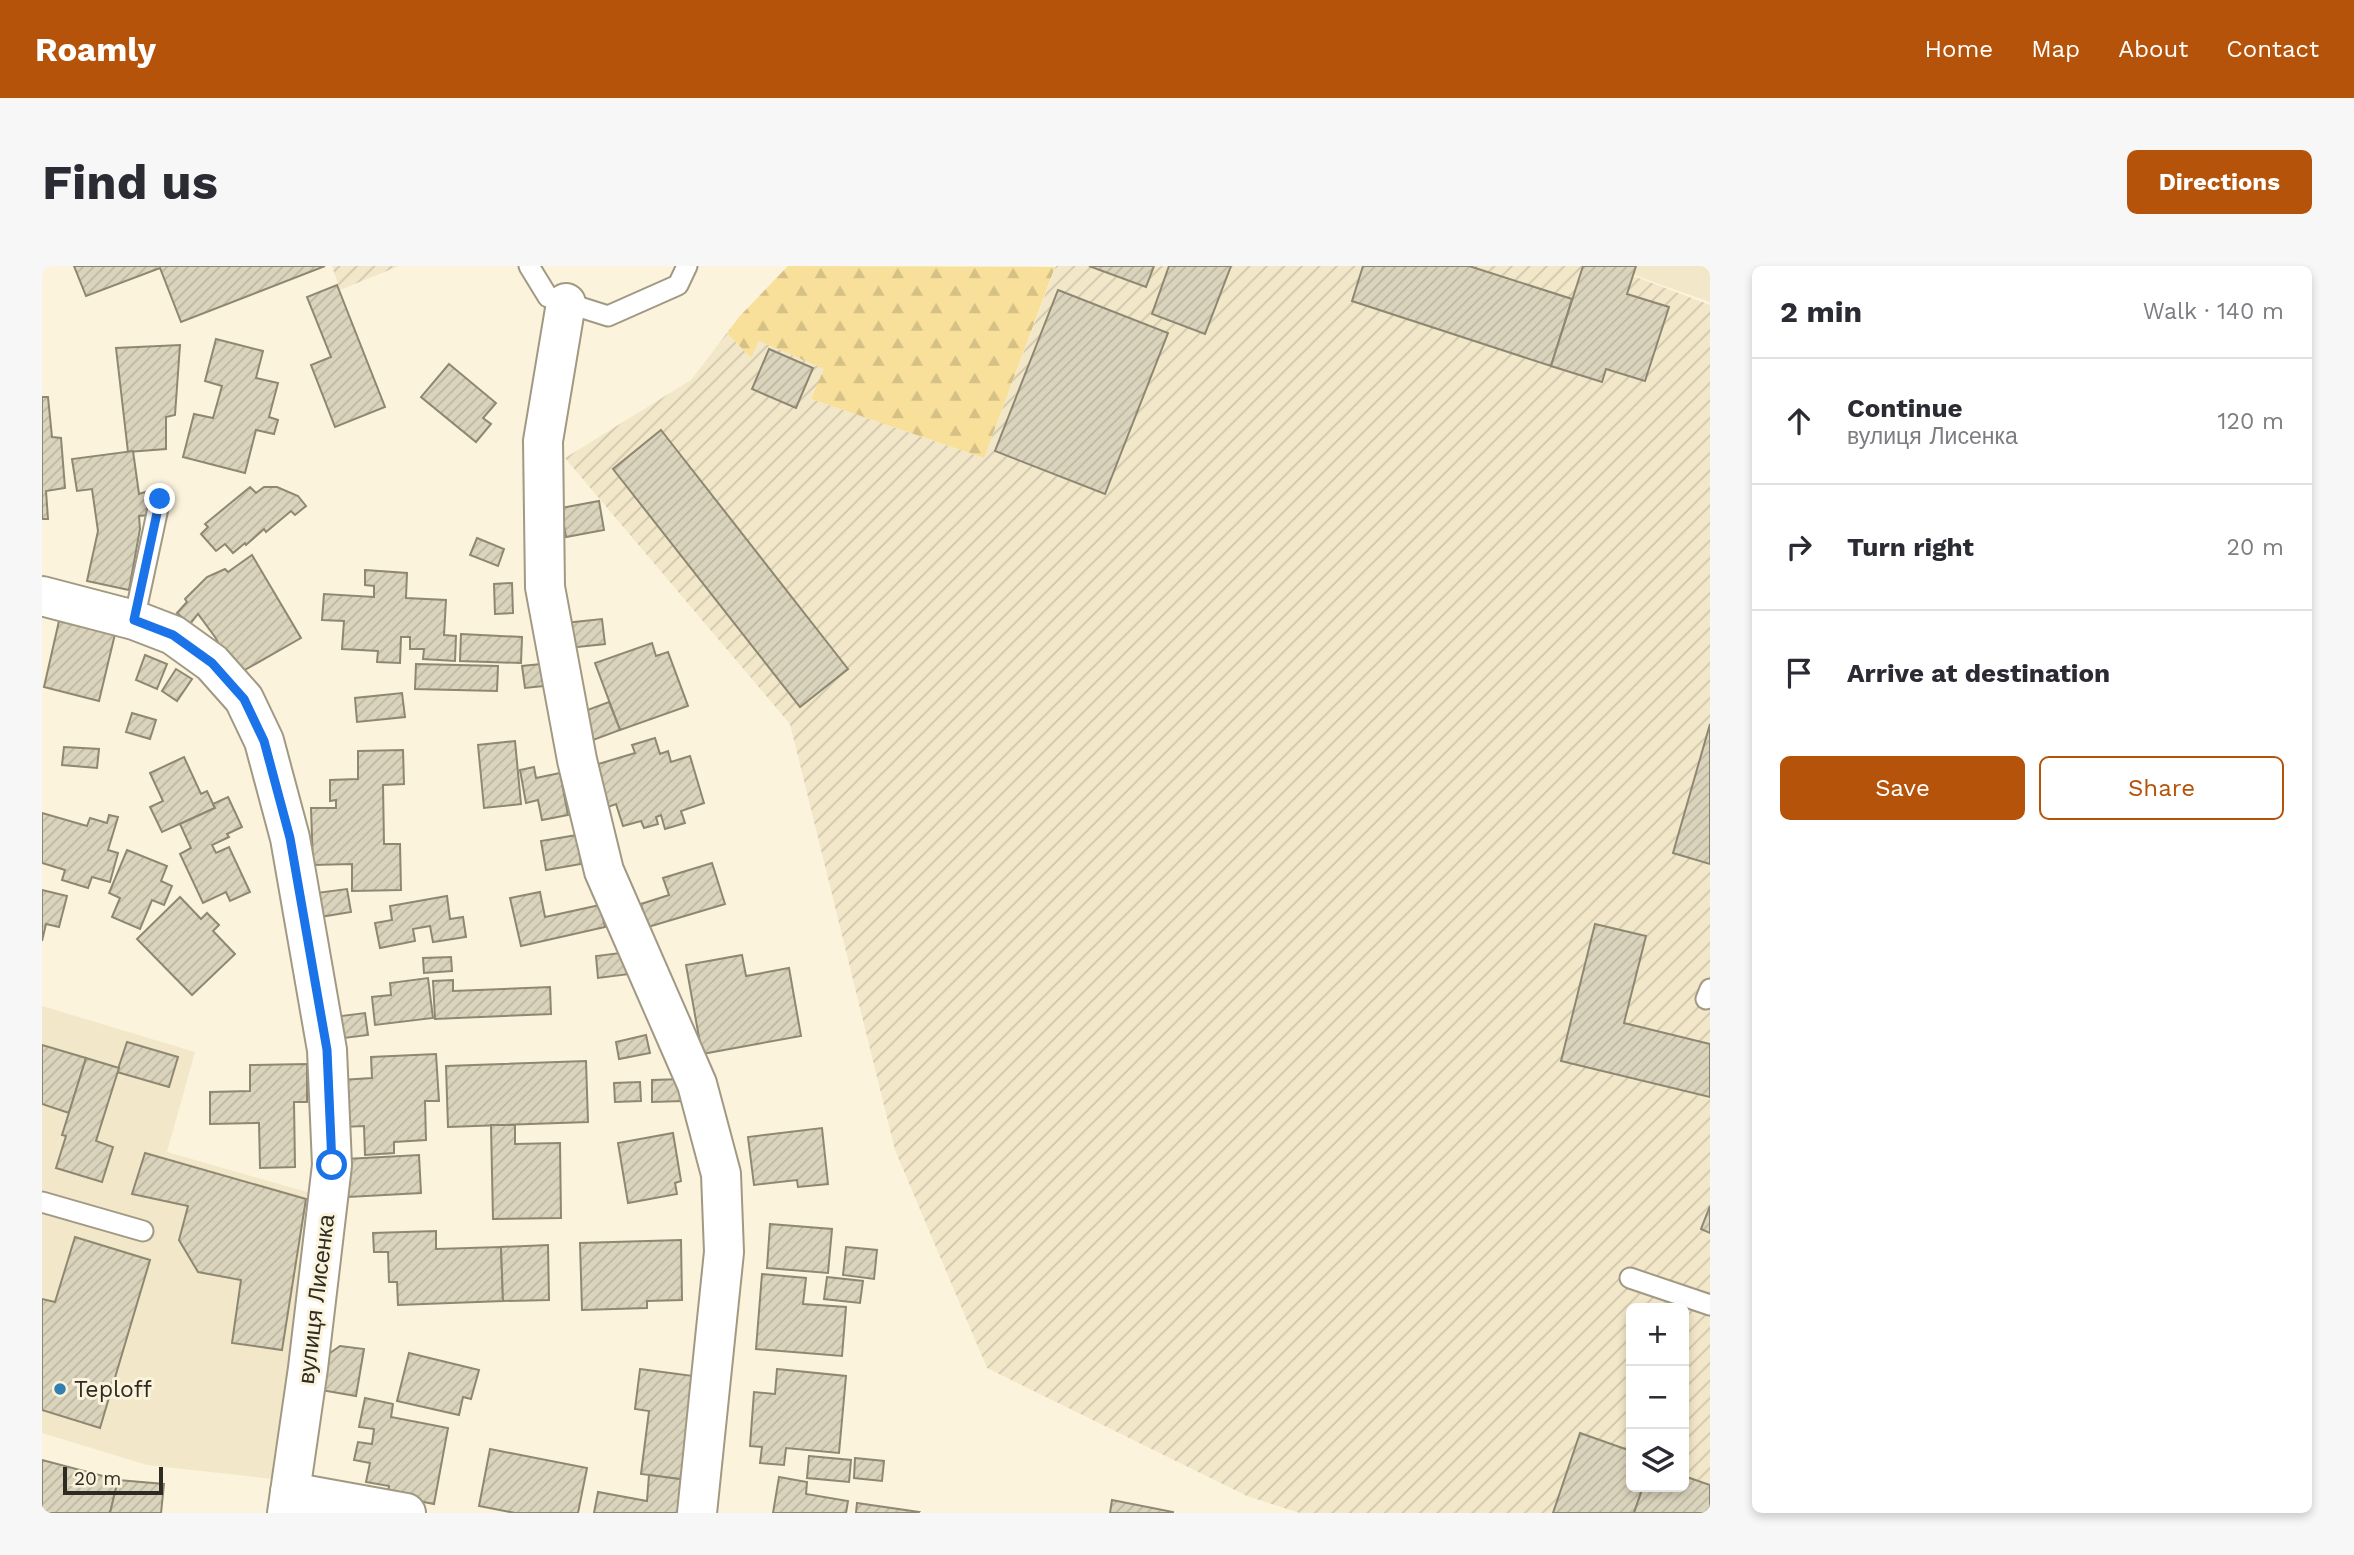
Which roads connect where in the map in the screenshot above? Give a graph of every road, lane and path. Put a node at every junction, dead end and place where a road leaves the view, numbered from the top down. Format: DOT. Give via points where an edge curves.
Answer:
graph roads {
  1 [pos="529,266"];
  2 [pos="687,266"];
  3 [pos="566,303"];
  4 [pos="160,499"];
  5 [pos="42,596"];
  6 [pos="134,620"];
  7 [pos="42,1202"];
  8 [pos="143,1231"];
  9 [pos="1630,1278"];
  10 [pos="1710,1305"];
  11 [pos="288,1503"];
  12 [pos="406,1513"];
  13 [pos="697,1513"];
  1 -- 3 [label="lane" via="548,297"];
  2 -- 3 [label="lane" via="678,285 608,316"];
  3 -- 13 [label="street" via="543,441 545,587 577,760 604,870 697,1084 721,1174 724,1252"];
  4 -- 6 [label="lane"];
  5 -- 6 [label="street, вулиця Лисенка"];
  6 -- 11 [label="street, вулиця Лисенка" via="173,635 212,663 244,699 264,741 290,838 327,1050 332,1165"];
  7 -- 8 [label="lane"];
  9 -- 10 [label="lane"];
  11 -- 12 [label="street"];
}
